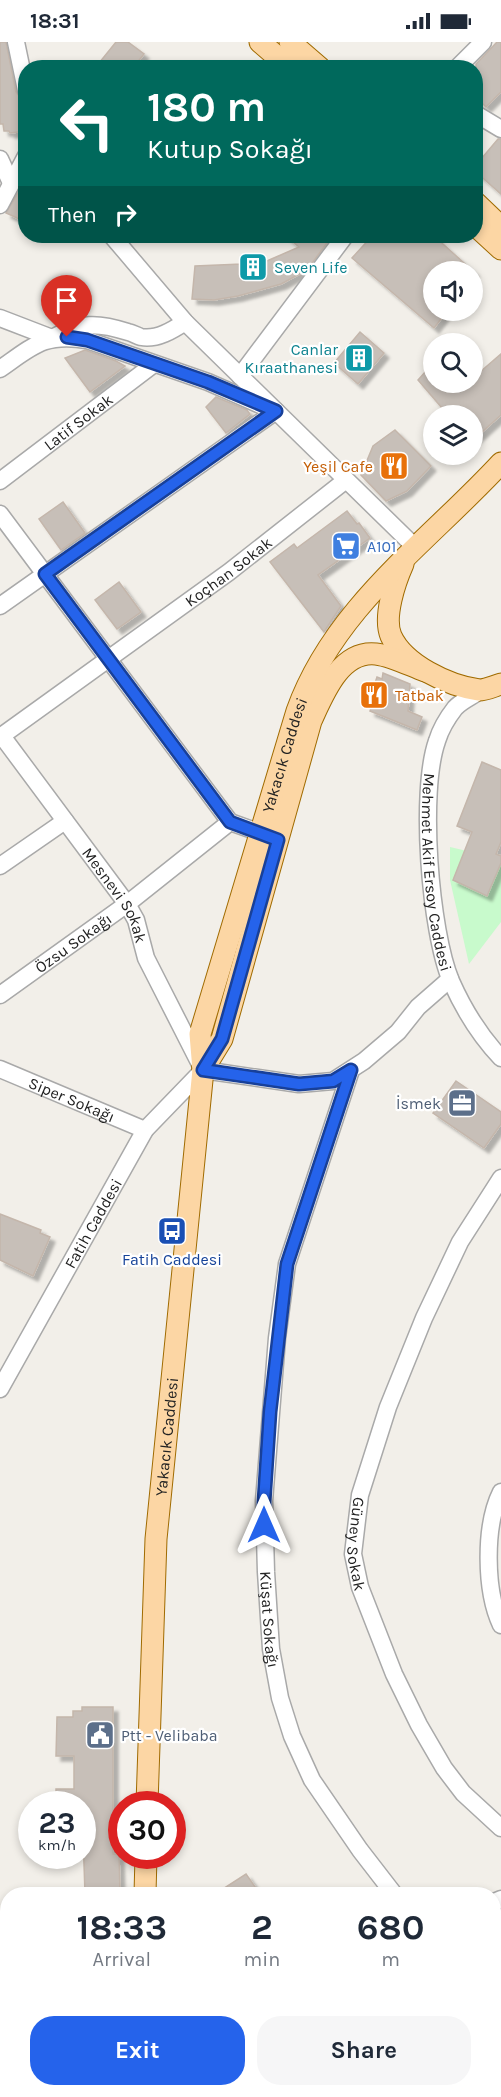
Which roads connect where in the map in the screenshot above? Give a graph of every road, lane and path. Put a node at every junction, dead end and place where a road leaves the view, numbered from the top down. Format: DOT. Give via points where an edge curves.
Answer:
graph roads {
  1 [pos="16,42"];
  2 [pos="260,42"];
  3 [pos="290,42"];
  4 [pos="483,42"];
  5 [pos="20,60"];
  6 [pos="281,60"];
  7 [pos="311,60"];
  8 [pos="465,60"];
  9 [pos="483,118"];
  10 [pos="501,129"];
  11 [pos="0,159"];
  12 [pos="18,170"];
  13 [pos="11,183"];
  14 [pos="0,205"];
  15 [pos="483,210"];
  16 [pos="501,227"];
  17 [pos="483,232"];
  18 [pos="118,243"];
  19 [pos="340,243"];
  20 [pos="501,249"];
  21 [pos="0,318"];
  22 [pos="185,322"];
  23 [pos="130,332"];
  24 [pos="52,338"];
  25 [pos="149,362"];
  26 [pos="0,369"];
  27 [pos="240,376"];
  28 [pos="276,411"];
  29 [pos="501,463"];
  30 [pos="501,471"];
  31 [pos="346,480"];
  32 [pos="0,481"];
  33 [pos="472,495"];
  34 [pos="0,514"];
  35 [pos="412,552"];
  36 [pos="45,574"];
  37 [pos="0,606"];
  38 [pos="108,660"];
  39 [pos="425,671"];
  40 [pos="491,687"];
  41 [pos="1,736"];
  42 [pos="65,821"];
  43 [pos="230,822"];
  44 [pos="269,836"];
  45 [pos="0,866"];
  46 [pos="127,904"];
  47 [pos="450,979"];
  48 [pos="0,995"];
  49 [pos="501,1058"];
  50 [pos="0,1069"];
  51 [pos="203,1070"];
  52 [pos="351,1070"];
  53 [pos="145,1130"];
  54 [pos="501,1178"];
  55 [pos="0,1389"];
  56 [pos="501,1492"];
  57 [pos="501,1625"];
  58 [pos="147,1791"];
  59 [pos="501,1828"];
  60 [pos="146,1869"];
  61 [pos="145,1887"];
  62 [pos="389,1887"];
  1 -- 5 [label="street"];
  2 -- 6 [label="main road"];
  3 -- 7 [label="main road"];
  4 -- 8 [label="street"];
  9 -- 10 [label="street"];
  11 -- 13 [label="street"];
  12 -- 13 [label="street"];
  13 -- 14 [label="street"];
  15 -- 16 [label="main road"];
  17 -- 20 [label="main road"];
  18 -- 22 [label="street"];
  19 -- 27 [label="street"];
  21 -- 24 [label="street"];
  22 -- 23 [label="street" via="168,333 153,336 141,337"];
  22 -- 27 [label="street"];
  23 -- 24 [label="street" via="84,324"];
  23 -- 25 [label="street"];
  24 -- 25 [label="street" via="87,340"];
  24 -- 26 [label="street" via="37,343"];
  25 -- 28 [label="street"];
  25 -- 32 [label="street, Latif Sokak"];
  27 -- 28 [label="street"];
  28 -- 31 [label="street"];
  28 -- 36 [label="street"];
  29 -- 33 [label="main road, Yakacık Caddesi"];
  30 -- 33 [label="main road, Yakacık Caddesi"];
  31 -- 35 [label="street"];
  31 -- 38 [label="street, Koçhan Sokak"];
  33 -- 35 [label="main road, Yakacık Caddesi"];
  34 -- 36 [label="street"];
  35 -- 39 [label="main road" via="393,591 389,618 391,635"];
  35 -- 44 [label="main road, Yakacık Caddesi" via="364,600 318,667 297,711"];
  36 -- 37 [label="street"];
  36 -- 38 [label="street"];
  38 -- 41 [label="street, Koçhan Sokak"];
  38 -- 43 [label="street"];
  39 -- 40 [label="main road, Yakacık Caddesi" via="448,681"];
  39 -- 44 [label="main road, Yakacık Caddesi" via="363,654 338,671 311,721"];
  40 -- 47 [label="street, Mehmet Akif Ersoy Caddesi" via="455,707 437,739 431,765 429,850 437,928"];
  41 -- 42 [label="street, Mesnevi Sokak"];
  42 -- 45 [label="street"];
  42 -- 46 [label="street, Mesnevi Sokak"];
  43 -- 44 [label="street"];
  43 -- 46 [label="street, Özsu Sokağı"];
  44 -- 51 [label="main road, Yakacık Caddesi" via="200,1034"];
  46 -- 48 [label="street, Özsu Sokağı"];
  46 -- 51 [label="street, Mesnevi Sokak" via="136,920 146,958"];
  47 -- 49 [label="street, Mehmet Akif Ersoy Caddesi" via="466,1011"];
  47 -- 52 [label="street" via="418,1007 398,1032"];
  50 -- 53 [label="street, Siper Sokağı"];
  51 -- 52 [label="street" via="299,1084 333,1081"];
  51 -- 53 [label="street, Fatih Caddesi"];
  51 -- 58 [label="main road, Yakacık Caddesi" via="156,1539"];
  52 -- 62 [label="street, Küşat Sokağı" via="287,1264 265,1490 266,1572 271,1649 292,1736 312,1780"];
  53 -- 55 [label="street, Fatih Caddesi"];
  54 -- 59 [label="street, Güney Sokak" via="460,1242 388,1407 360,1496 353,1554 364,1596 394,1674 419,1725 463,1793"];
  56 -- 57 [label="street" via="494,1507 489,1555 489,1586"];
  60 -- 61 [label="main road"];
}
